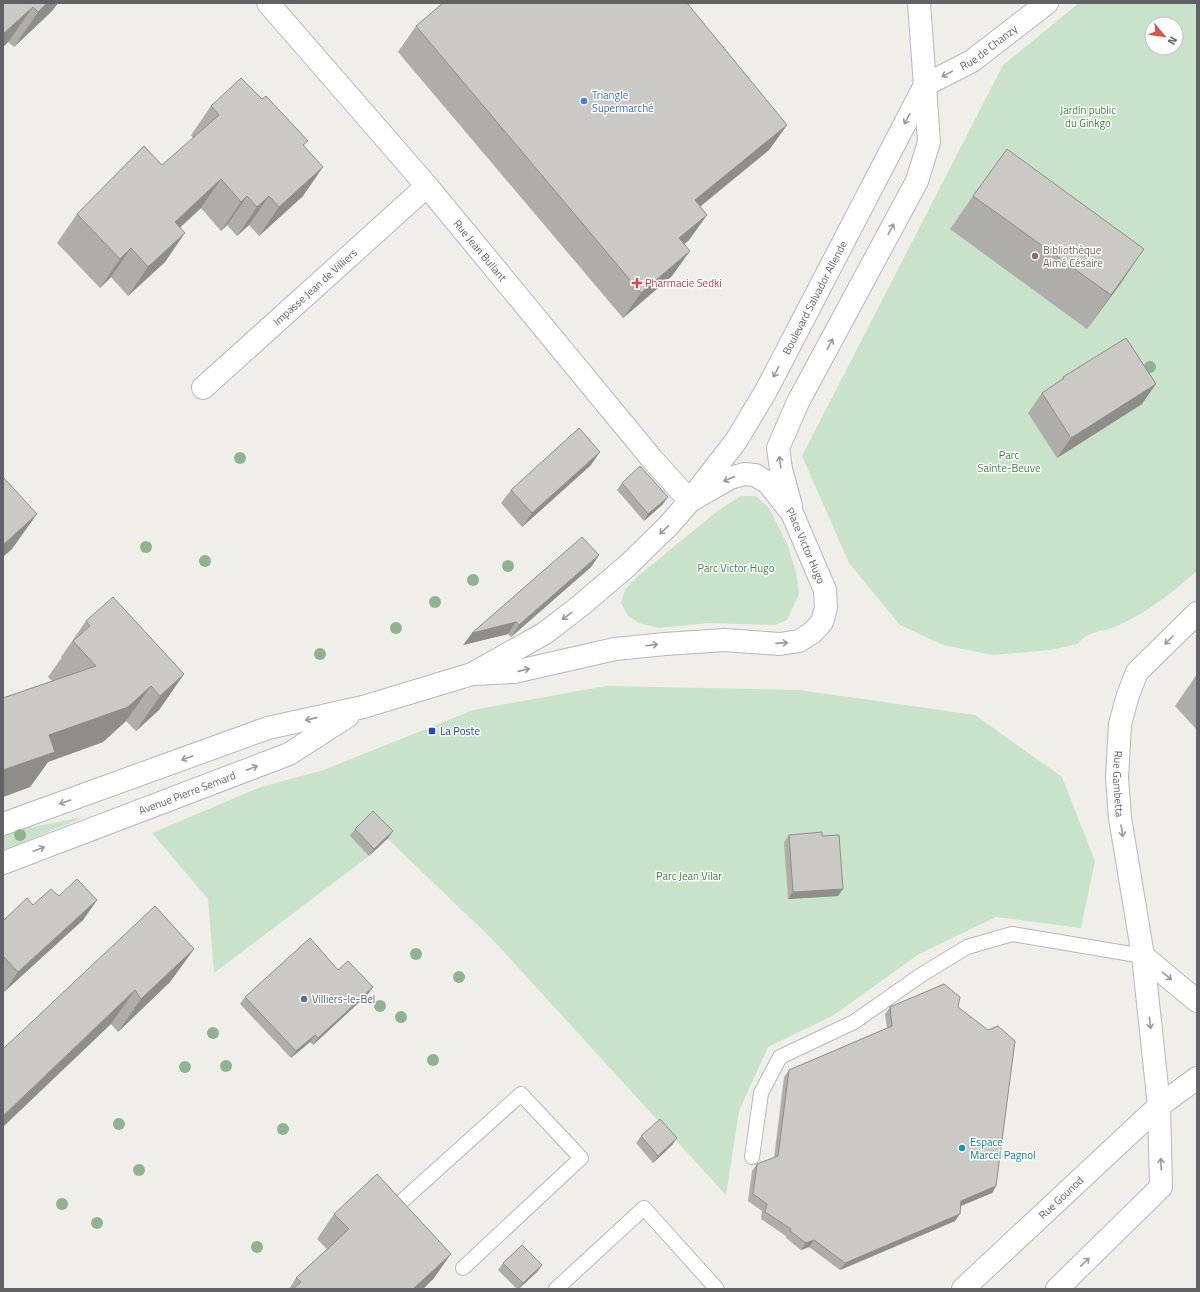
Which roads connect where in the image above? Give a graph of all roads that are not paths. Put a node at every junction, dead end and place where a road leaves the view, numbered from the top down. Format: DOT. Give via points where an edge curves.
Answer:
graph roads {
  1 [pos="268,3"];
  2 [pos="918,3"];
  3 [pos="1047,3"];
  4 [pos="925,85"];
  5 [pos="427,186"];
  6 [pos="203,388"];
  7 [pos="690,501"];
  8 [pos="792,513"];
  9 [pos="1197,613"];
  10 [pos="472,674"];
  11 [pos="363,707"];
  12 [pos="3,824"];
  13 [pos="3,863"];
  14 [pos="1143,956"];
  15 [pos="1197,1001"];
  16 [pos="1197,1078"];
  17 [pos="1159,1106"];
  18 [pos="752,1157"];
  19 [pos="401,1202"];
  20 [pos="464,1268"];
  21 [pos="556,1289"];
  22 [pos="717,1289"];
  23 [pos="963,1289"];
  24 [pos="1057,1289"];
  1 -- 5 [label="street, Rue Jean Bullant"];
  2 -- 4 [label="street"];
  3 -- 4 [label="street, Rue de Chanzy, one-way" via="972,61"];
  4 -- 7 [label="street, Boulevard Salvador Allende, one-way" via="766,391 736,441"];
  8 -- 4 [label="street, one-way" via="778,448 798,402 917,181 929,142"];
  5 -- 6 [label="street, Impasse Jean de Villiers"];
  5 -- 7 [label="street, Rue Jean Bullant" via="652,459"];
  8 -- 7 [label="street, Place Victor Hugo, one-way" via="768,483 755,475 744,474 730,478"];
  7 -- 10 [label="street, Place Victor Hugo, one-way" via="627,566 580,606 544,633"];
  10 -- 8 [label="street, Place Victor Hugo, one-way" via="514,672 615,649 724,640 780,644 799,641 822,622 826,608 825,590"];
  9 -- 14 [label="street, Rue Gambetta, one-way" via="1137,672 1120,724 1117,778 1120,818"];
  10 -- 11 [label="street, Avenue Pierre Semard"];
  11 -- 12 [label="street, Avenue Pierre Semard, one-way" via="268,728"];
  13 -- 11 [label="street, Avenue Pierre Semard, one-way" via="289,754"];
  14 -- 15 [label="street, one-way"];
  14 -- 17 [label="street, Rue Gambetta, one-way"];
  14 -- 18 [label="lane" via="1012,934 967,947 921,975 854,1022 780,1057 761,1093"];
  16 -- 17 [label="street, Rue Gounod"];
  17 -- 23 [label="street, Rue Gounod"];
  24 -- 17 [label="street, Rue Gambetta, one-way" via="1161,1187"];
  19 -- 20 [label="lane" via="521,1094 581,1158"];
  21 -- 22 [label="lane" via="644,1208"];
}
